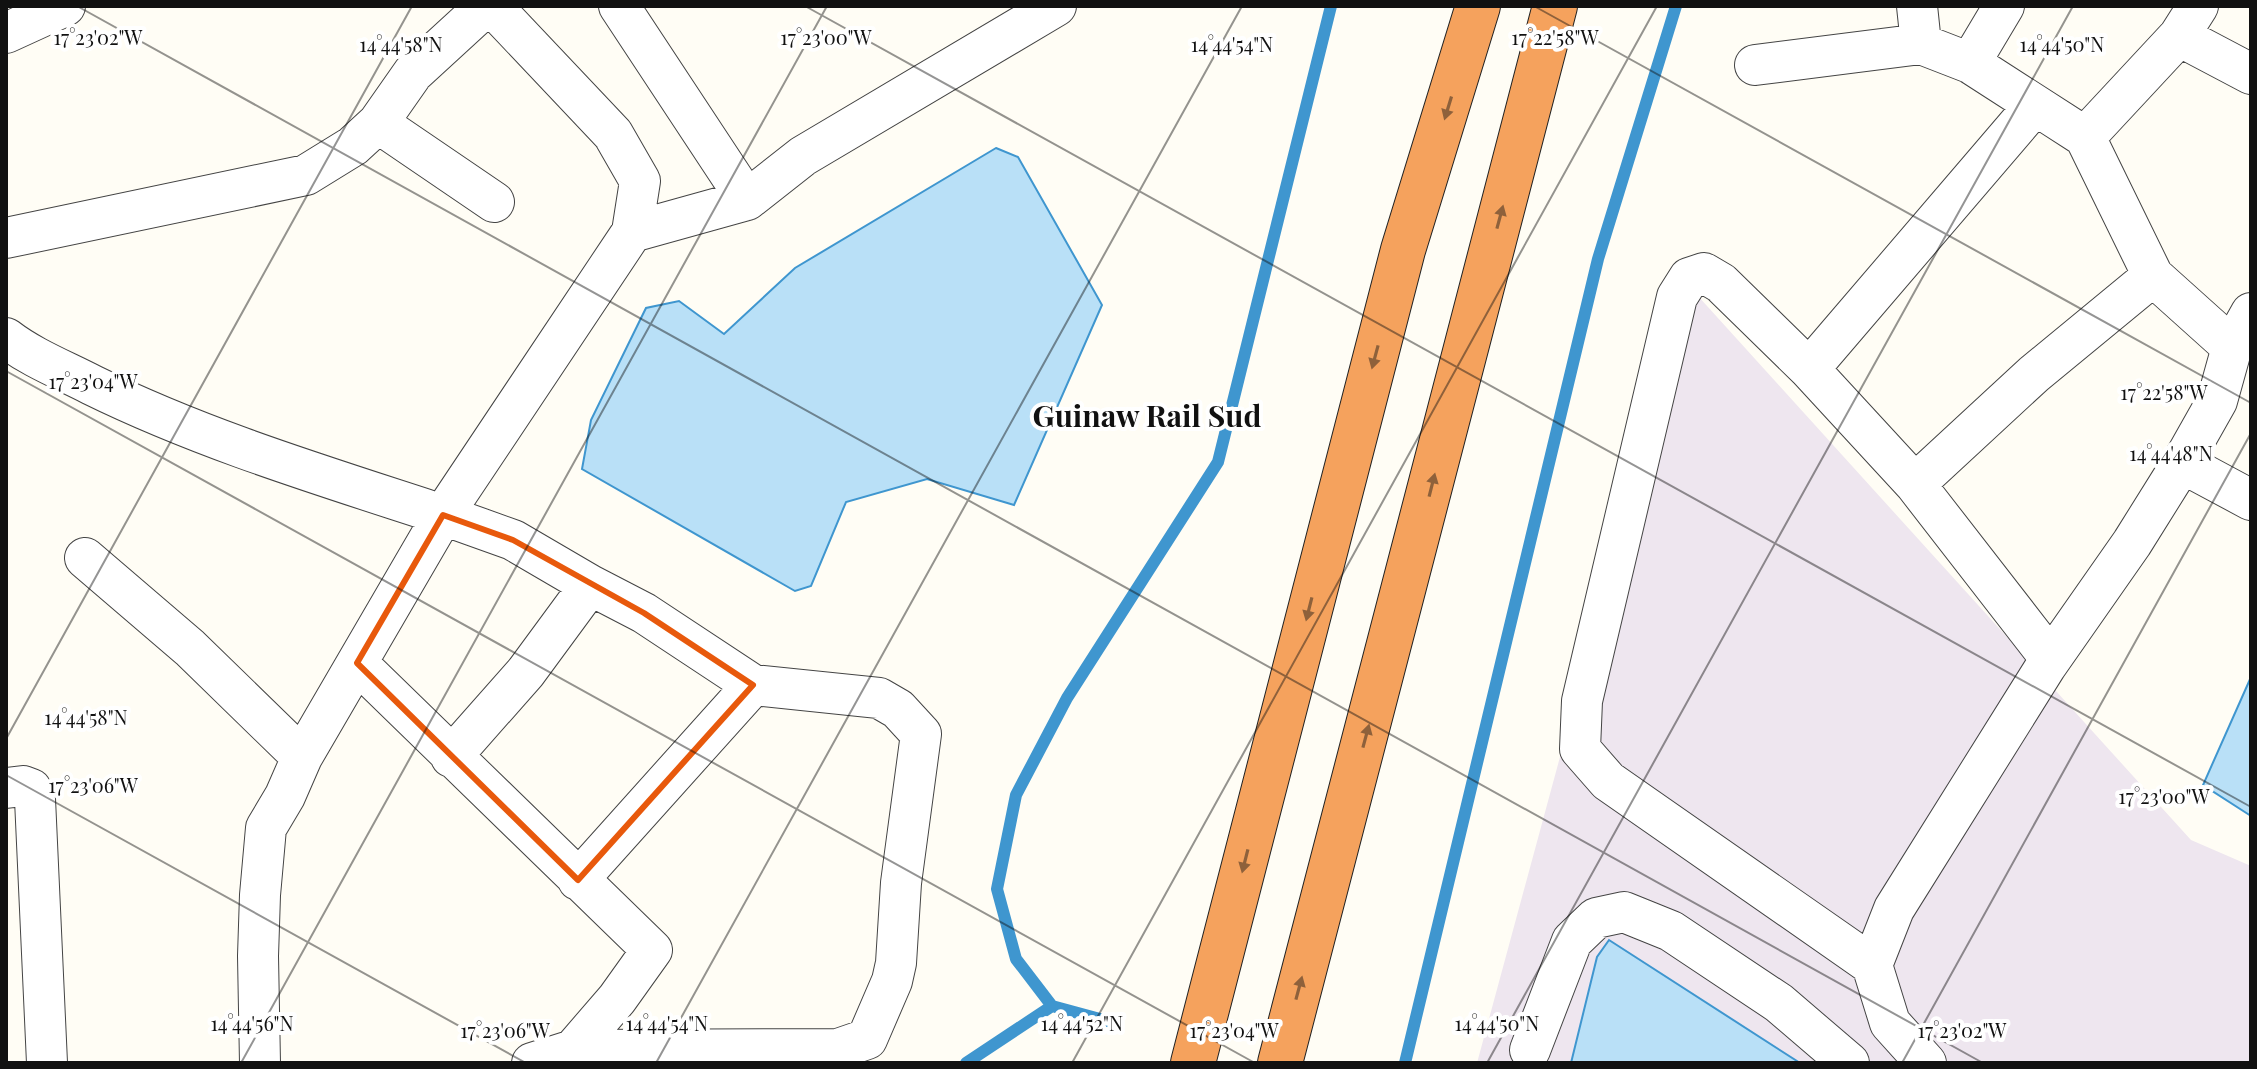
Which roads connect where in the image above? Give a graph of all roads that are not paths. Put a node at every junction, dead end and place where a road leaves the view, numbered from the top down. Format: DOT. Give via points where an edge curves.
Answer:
graph roads {
  1 [pos="65,6"];
  2 [pos="489,6"];
  3 [pos="619,6"];
  4 [pos="1056,6"];
  5 [pos="1555,6"];
  6 [pos="2004,6"];
  7 [pos="1472,18"];
  8 [pos="2189,21"];
  9 [pos="1919,25"];
  10 [pos="6,33"];
  11 [pos="1970,63"];
  12 [pos="1755,65"];
  13 [pos="2251,74"];
  14 [pos="2035,105"];
  15 [pos="378,123"];
  16 [pos="2085,137"];
  17 [pos="747,200"];
  18 [pos="494,202"];
  19 [pos="632,232"];
  20 [pos="6,238"];
  21 [pos="2153,276"];
  22 [pos="2242,330"];
  23 [pos="6,338"];
  24 [pos="1809,369"];
  25 [pos="2182,463"];
  26 [pos="1915,484"];
  27 [pos="2251,500"];
  28 [pos="443,515"];
  29 [pos="85,558"];
  30 [pos="590,585"];
  31 [pos="2050,658"];
  32 [pos="357,663"];
  33 [pos="753,685"];
  34 [pos="302,757"];
  35 [pos="451,757"];
  36 [pos="6,788"];
  37 [pos="578,880"];
  38 [pos="1872,965"];
  39 [pos="573,1050"];
  40 [pos="1530,1050"];
  41 [pos="47,1063"];
  42 [pos="260,1063"];
  43 [pos="532,1063"];
  44 [pos="1193,1063"];
  45 [pos="1280,1063"];
  46 [pos="1849,1063"];
  47 [pos="1926,1063"];
  1 -- 10 [label="street"];
  2 -- 15 [label="street" via="413,73"];
  2 -- 19 [label="street" via="613,134 640,181"];
  3 -- 17 [label="street"];
  4 -- 17 [label="street" via="803,156"];
  45 -- 5 [label="highway, one-way"];
  6 -- 11 [label="street"];
  7 -- 44 [label="highway, one-way" via="1403,250"];
  8 -- 13 [label="street"];
  8 -- 16 [label="street"];
  9 -- 11 [label="street"];
  9 -- 12 [label="street"];
  11 -- 14 [label="street"];
  14 -- 16 [label="street"];
  14 -- 24 [label="street"];
  15 -- 18 [label="street"];
  15 -- 20 [label="street" via="353,146 306,175"];
  16 -- 21 [label="street"];
  17 -- 19 [label="street"];
  19 -- 28 [label="street"];
  21 -- 22 [label="street"];
  21 -- 26 [label="street" via="2034,374"];
  22 -- 25 [label="street" via="2217,401"];
  23 -- 28 [label="street" via="132,405 277,461"];
  24 -- 26 [label="street"];
  24 -- 38 [label="street" via="1721,283 1704,273 1689,278 1677,297 1582,701 1580,749 1608,781"];
  25 -- 27 [label="street"];
  25 -- 31 [label="street"];
  26 -- 31 [label="street"];
  28 -- 30 [label="street" via="513,540"];
  28 -- 32 [label="street"];
  29 -- 34 [label="street" via="190,648"];
  30 -- 33 [label="street" via="644,613"];
  30 -- 35 [label="street" via="526,672"];
  31 -- 38 [label="street" via="1894,909"];
  32 -- 34 [label="street"];
  32 -- 35 [label="street"];
  33 -- 37 [label="street"];
  33 -- 39 [label="street" via="879,698 898,709 921,734 896,963 867,1039 838,1049"];
  34 -- 42 [label="street" via="266,828 258,956"];
  35 -- 37 [label="street"];
  36 -- 41 [label="street" via="31,789 35,799"];
  37 -- 39 [label="street" via="652,950"];
  38 -- 47 [label="street" via="1890,1023"];
  39 -- 43 [label="street"];
  40 -- 46 [label="street" via="1572,941 1596,918 1624,912 1671,931 1779,1003"];
}
